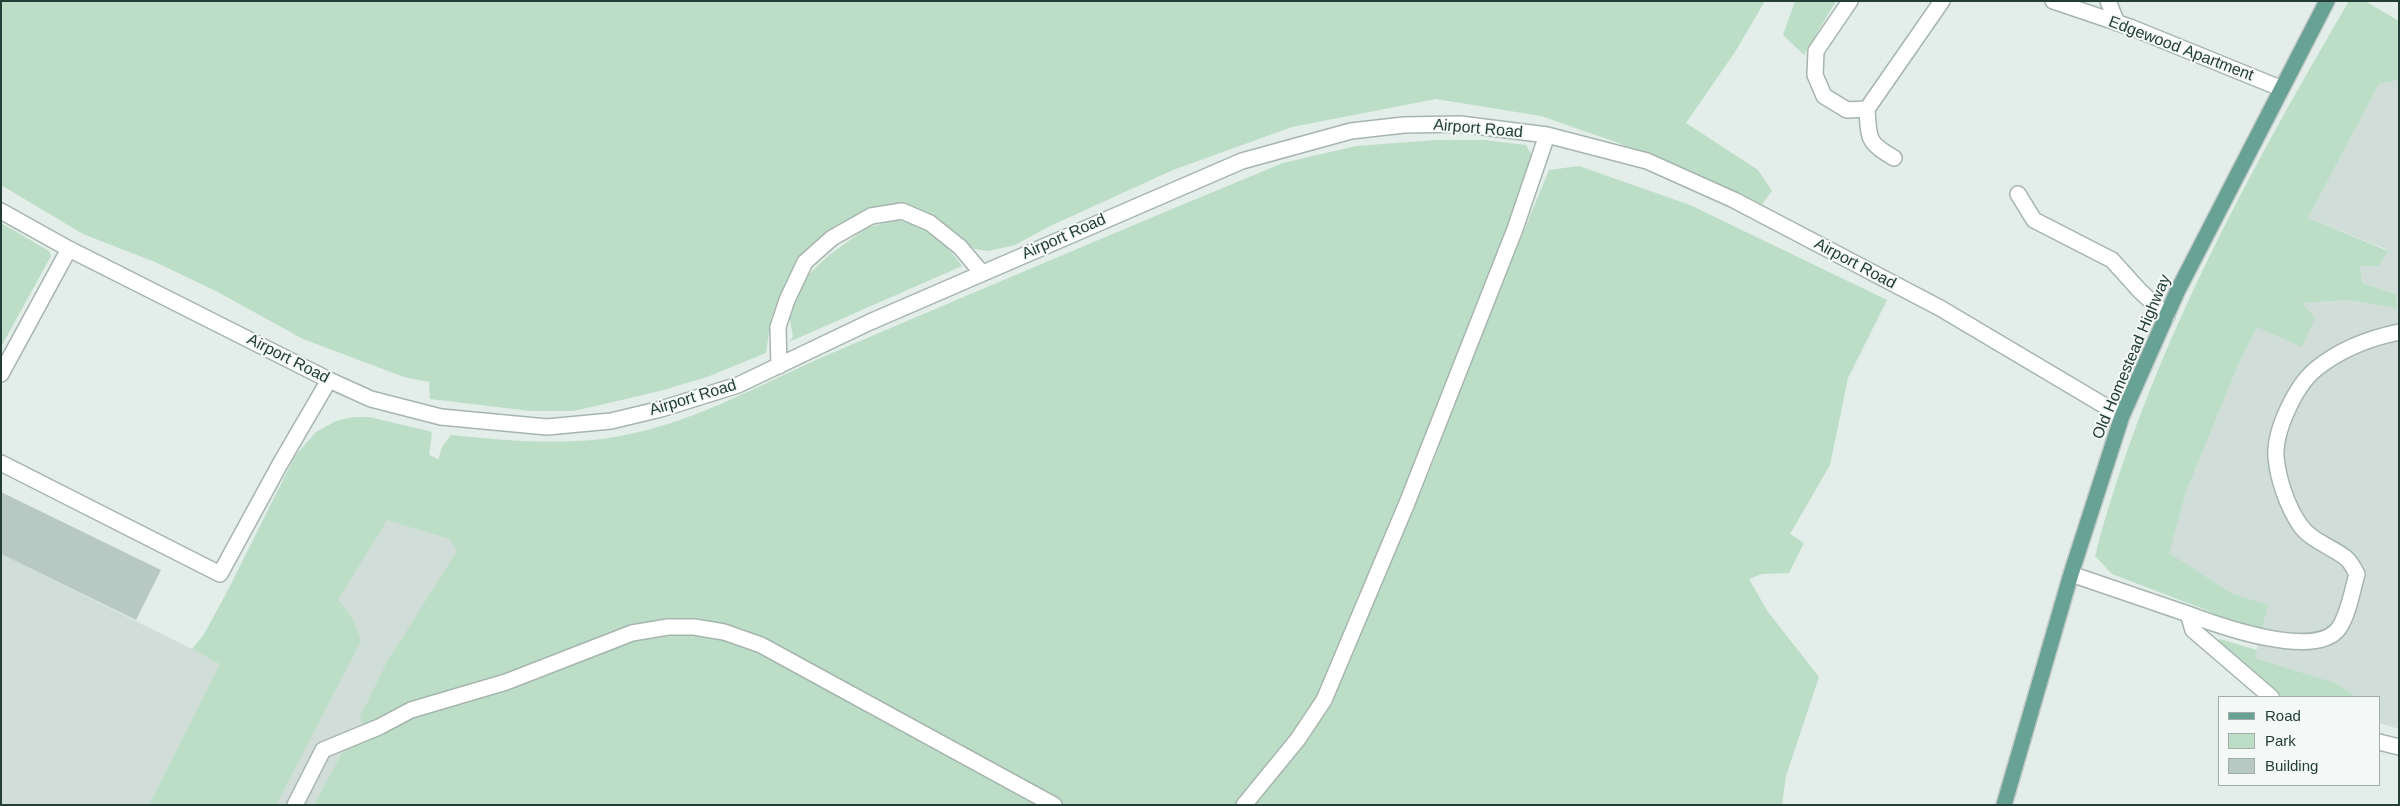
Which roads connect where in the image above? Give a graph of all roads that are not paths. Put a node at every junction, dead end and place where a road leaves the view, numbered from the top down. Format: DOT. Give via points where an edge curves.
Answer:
graph roads {
  1 [pos="1850,1"];
  2 [pos="1942,1"];
  3 [pos="2052,1"];
  4 [pos="2108,1"];
  5 [pos="2327,1"];
  6 [pos="2117,23"];
  7 [pos="2280,88"];
  8 [pos="1867,109"];
  9 [pos="1547,135"];
  10 [pos="1894,158"];
  11 [pos="2018,194"];
  12 [pos="1,211"];
  13 [pos="68,249"];
  14 [pos="982,273"];
  15 [pos="2167,316"];
  16 [pos="2399,332"];
  17 [pos="779,366"];
  18 [pos="1,374"];
  19 [pos="329,380"];
  20 [pos="2122,416"];
  21 [pos="1,463"];
  22 [pos="2071,574"];
  23 [pos="2188,614"];
  24 [pos="2270,696"];
  25 [pos="2380,742"];
  26 [pos="2399,747"];
  27 [pos="295,805"];
  28 [pos="1054,805"];
  29 [pos="1244,805"];
  30 [pos="2004,805"];
  1 -- 8 [label="street" via="1816,51 1815,75 1824,96 1847,110"];
  2 -- 8 [label="street"];
  3 -- 6 [label="street, Edgewood Apartment"];
  4 -- 6 [label="street"];
  5 -- 7 [label="main road, Old Homestead Highway"];
  6 -- 7 [label="street, Edgewood Apartment"];
  7 -- 15 [label="main road, Old Homestead Highway"];
  8 -- 10 [label="street" via="1868,132 1874,146"];
  9 -- 14 [label="street, Airport Road" via="1460,124 1404,125 1351,131 1242,161"];
  9 -- 20 [label="street, Airport Road" via="1647,162 1734,200 1940,308"];
  9 -- 29 [label="street" via="1515,229 1408,503 1324,700 1298,739"];
  11 -- 15 [label="street" via="2034,220 2112,260"];
  12 -- 13 [label="street, Airport Road"];
  13 -- 18 [label="street"];
  13 -- 19 [label="street, Airport Road"];
  14 -- 17 [label="street, Airport Road"];
  14 -- 17 [label="street" via="960,247 930,223 902,211 871,216 832,238 805,262 778,327"];
  15 -- 20 [label="main road, Old Homestead Highway"];
  16 -- 23 [label="street" via="2341,352 2314,370 2295,394 2281,426 2276,456 2283,491 2300,526 2348,559 2357,574 2338,630 2321,639 2288,641 2244,634"];
  17 -- 19 [label="street, Airport Road" via="738,386 661,409 612,421 547,427 440,417 371,399"];
  19 -- 21 [label="street" via="220,574"];
  20 -- 22 [label="main road, Old Homestead Highway"];
  22 -- 23 [label="street"];
  22 -- 30 [label="main road, Old Homestead Highway"];
  23 -- 24 [label="street" via="2193,630"];
  25 -- 26 [label="street"];
  27 -- 28 [label="street" via="323,750 411,710 506,682 632,633 668,627 694,627 724,632 760,646"];
}
